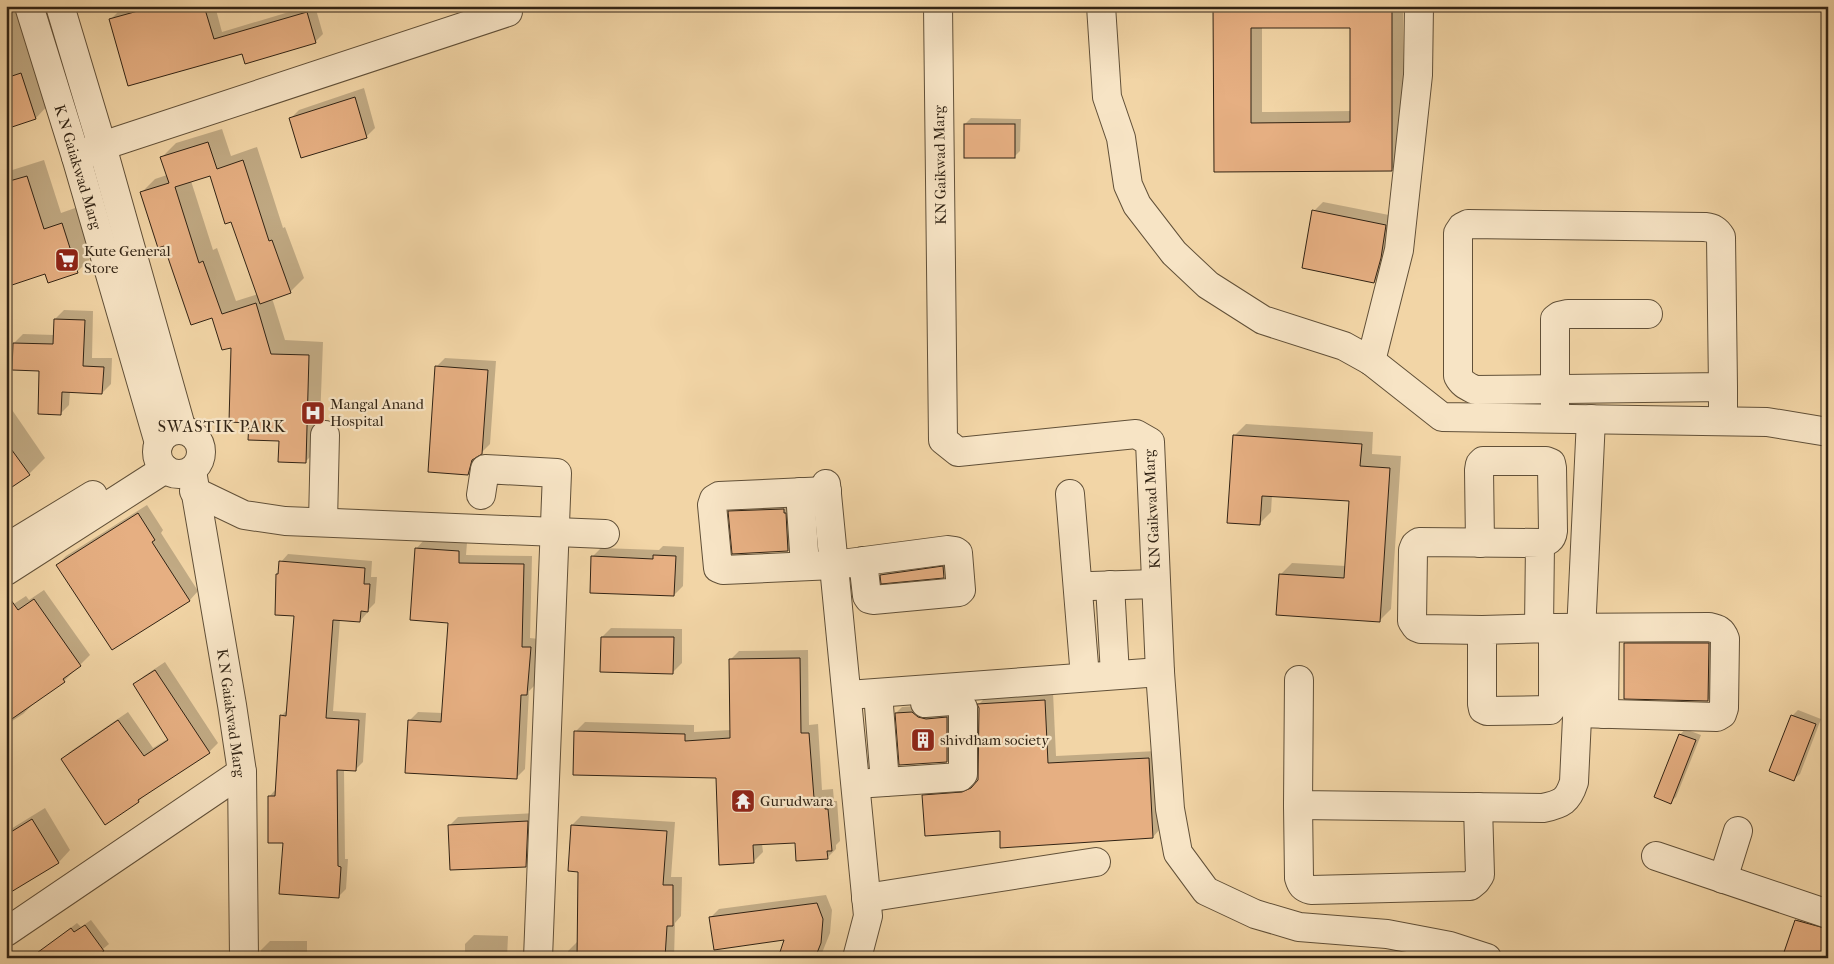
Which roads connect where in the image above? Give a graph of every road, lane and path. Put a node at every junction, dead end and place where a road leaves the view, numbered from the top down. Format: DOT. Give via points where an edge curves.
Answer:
graph roads {
  1 [pos="29,6"];
  2 [pos="60,6"];
  3 [pos="938,6"];
  4 [pos="1101,6"];
  5 [pos="1419,6"];
  6 [pos="508,12"];
  7 [pos="69,36"];
  8 [pos="40,43"];
  9 [pos="102,146"];
  10 [pos="76,157"];
  11 [pos="1648,314"];
  12 [pos="1371,361"];
  13 [pos="1723,387"];
  14 [pos="1554,389"];
  15 [pos="1516,418"];
  16 [pos="1555,418"];
  17 [pos="1591,419"];
  18 [pos="1723,421"];
  19 [pos="182,430"];
  20 [pos="1828,432"];
  21 [pos="325,435"];
  22 [pos="160,456"];
  23 [pos="1517,461"];
  24 [pos="193,481"];
  25 [pos="800,492"];
  26 [pos="1552,493"];
  27 [pos="1587,493"];
  28 [pos="1070,494"];
  29 [pos="481,495"];
  30 [pos="323,522"];
  31 [pos="63,524"];
  32 [pos="556,532"];
  33 [pos="605,534"];
  34 [pos="1480,543"];
  35 [pos="1540,544"];
  36 [pos="6,548"];
  37 [pos="863,561"];
  38 [pos="834,565"];
  39 [pos="805,566"];
  40 [pos="6,571"];
  41 [pos="1156,584"];
  42 [pos="1110,585"];
  43 [pos="1078,586"];
  44 [pos="1546,628"];
  45 [pos="1593,628"];
  46 [pos="1482,630"];
  47 [pos="1566,670"];
  48 [pos="1160,672"];
  49 [pos="1115,675"];
  50 [pos="1085,677"];
  51 [pos="1299,680"];
  52 [pos="848,702"];
  53 [pos="879,706"];
  54 [pos="1590,714"];
  55 [pos="242,772"];
  56 [pos="885,782"];
  57 [pos="856,784"];
  58 [pos="1298,805"];
  59 [pos="1478,808"];
  60 [pos="1738,831"];
  61 [pos="1656,856"];
  62 [pos="1096,862"];
  63 [pos="1723,879"];
  64 [pos="866,898"];
  65 [pos="1828,914"];
  66 [pos="6,932"];
  67 [pos="244,958"];
  68 [pos="538,958"];
  69 [pos="857,958"];
  70 [pos="1487,958"];
  1 -- 8 [label="street, K N Gaiakwad Marg"];
  2 -- 7 [label="street, K N Gaiakwad Marg"];
  3 -- 41 [label="street, KN Gaikwad Marg" via="943,440 958,452 1136,434 1150,442"];
  4 -- 12 [label="street" via="1107,97 1121,138 1128,185 1137,205 1174,253 1208,285 1263,320 1344,346"];
  5 -- 12 [label="street" via="1418,75 1399,250"];
  6 -- 9 [label="street"];
  7 -- 8 [label="street"];
  7 -- 9 [label="street, K N Gaiakwad Marg"];
  8 -- 10 [label="street, K N Gaiakwad Marg"];
  9 -- 10 [label="street"];
  9 -- 19 [label="street, K N Gaiakwad Marg"];
  10 -- 22 [label="street, K N Gaiakwad Marg"];
  11 -- 14 [label="street" via="1559,316 1554,328"];
  12 -- 15 [label="street" via="1442,417"];
  13 -- 14 [label="street"];
  13 -- 14 [label="street" via="1721,237 1713,228 1468,224 1462,227 1458,232 1457,250 1458,376 1475,390"];
  13 -- 18 [label="street"];
  14 -- 16 [label="street"];
  15 -- 16 [label="street"];
  15 -- 23 [label="street"];
  16 -- 17 [label="street"];
  17 -- 18 [label="street"];
  17 -- 27 [label="street"];
  18 -- 20 [label="street" via="1767,422"];
  19 -- 22 [label="street" via="168,433"];
  19 -- 24 [label="street" via="190,432 202,452"];
  21 -- 30 [label="street"];
  22 -- 24 [label="street" via="178,475"];
  22 -- 31 [label="street"];
  23 -- 26 [label="street" via="1551,463"];
  23 -- 34 [label="street" via="1483,461 1480,464"];
  24 -- 30 [label="street" via="244,515"];
  24 -- 55 [label="street, K N Gaiakwad Marg"];
  25 -- 38 [label="street" via="827,488"];
  25 -- 39 [label="street"];
  25 -- 39 [label="street" via="719,496 712,505 718,568"];
  26 -- 27 [label="street"];
  26 -- 35 [label="street" via="1552,537"];
  27 -- 45 [label="street"];
  28 -- 43 [label="street"];
  29 -- 32 [label="street" via="485,469 557,473"];
  30 -- 32 [label="street"];
  31 -- 36 [label="street"];
  31 -- 40 [label="street"];
  32 -- 33 [label="street"];
  32 -- 68 [label="street"];
  34 -- 35 [label="street"];
  34 -- 46 [label="street" via="1419,542 1415,545 1412,621 1421,629"];
  35 -- 44 [label="street"];
  37 -- 38 [label="street"];
  38 -- 39 [label="street"];
  38 -- 52 [label="street"];
  41 -- 42 [label="street"];
  41 -- 48 [label="street, KN Gaikwad Marg"];
  42 -- 43 [label="street"];
  42 -- 49 [label="street"];
  43 -- 50 [label="street"];
  44 -- 45 [label="street"];
  44 -- 46 [label="street"];
  44 -- 47 [label="street"];
  45 -- 47 [label="street"];
  45 -- 54 [label="street"];
  45 -- 54 [label="street" via="1710,627 1723,632 1726,639 1724,708 1722,714 1711,718"];
  46 -- 47 [label="street" via="1482,704 1487,711 1550,710"];
  47 -- 54 [label="street"];
  48 -- 49 [label="street"];
  48 -- 70 [label="street, KN Gaikwad Marg" via="1170,809 1178,853 1206,891 1255,914 1299,927 1387,934 1450,946"];
  49 -- 50 [label="street"];
  50 -- 52 [label="street"];
  51 -- 58 [label="street"];
  52 -- 53 [label="street"];
  52 -- 57 [label="street"];
  53 -- 56 [label="street"];
  53 -- 56 [label="street" via="951,701 958,702 963,708 963,774"];
  54 -- 59 [label="street" via="1570,795 1558,805 1543,808"];
  55 -- 66 [label="street"];
  55 -- 67 [label="street, K N Gaiakwad Marg"];
  56 -- 57 [label="street"];
  57 -- 64 [label="street"];
  58 -- 59 [label="street"];
  58 -- 59 [label="street" via="1300,885 1311,890 1470,886 1480,875"];
  60 -- 63 [label="street"];
  61 -- 63 [label="street"];
  62 -- 64 [label="street"];
  63 -- 65 [label="street"];
  64 -- 69 [label="street" via="868,916"];
}
